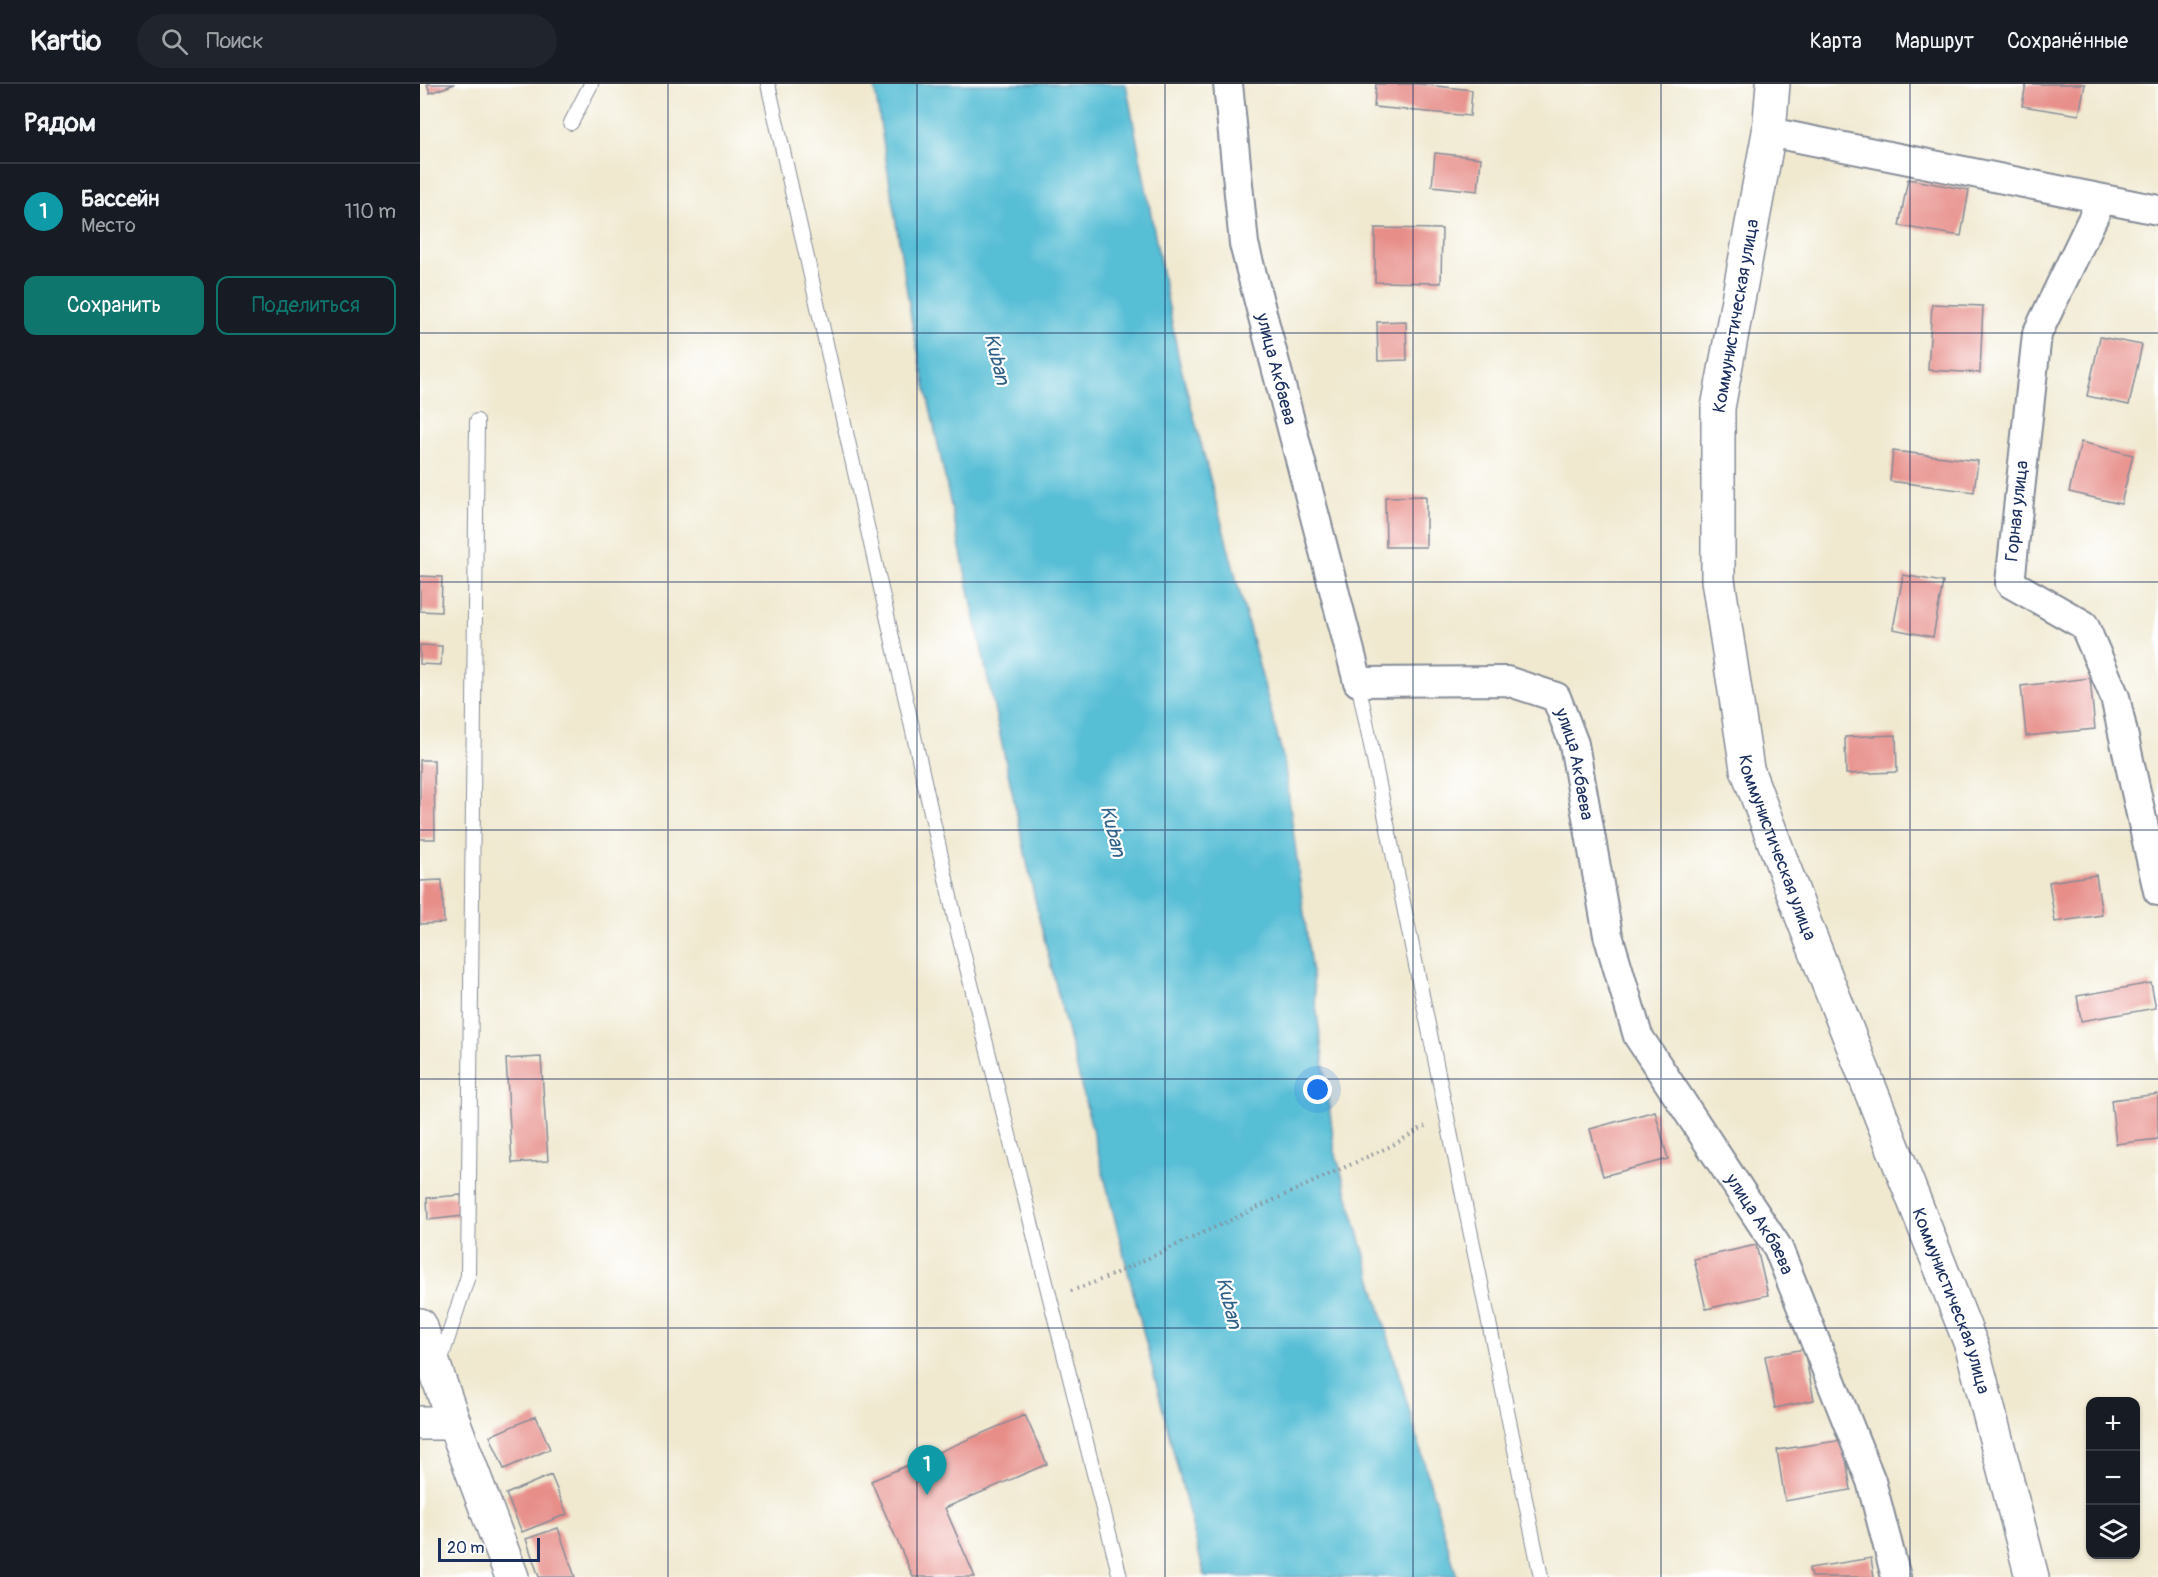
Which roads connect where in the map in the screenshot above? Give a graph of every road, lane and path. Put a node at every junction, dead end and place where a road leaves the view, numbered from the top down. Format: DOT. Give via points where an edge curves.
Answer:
graph roads {
  1 [pos="591,84"];
  2 [pos="768,84"];
  3 [pos="1228,84"];
  4 [pos="1773,84"];
  5 [pos="571,123"];
  6 [pos="1769,132"];
  7 [pos="2102,199"];
  8 [pos="2158,210"];
  9 [pos="477,421"];
  10 [pos="1358,682"];
  11 [pos="2158,891"];
  12 [pos="1447,1113"];
  13 [pos="1051,1299"];
  14 [pos="420,1325"];
  15 [pos="437,1373"];
  16 [pos="420,1423"];
  17 [pos="454,1423"];
  18 [pos="512,1577"];
  19 [pos="1120,1577"];
  20 [pos="1541,1577"];
  21 [pos="1896,1577"];
  22 [pos="2032,1577"];
  1 -- 5 [label="lane"];
  2 -- 13 [label="lane" via="955,916"];
  3 -- 10 [label="street, улица Акбаева" via="1244,244"];
  4 -- 6 [label="street, Коммунистическая улица"];
  6 -- 7 [label="street"];
  6 -- 22 [label="street, Коммунистическая улица" via="1718,408 1718,580 1746,769 1972,1347"];
  7 -- 8 [label="street"];
  7 -- 11 [label="street, Горная улица" via="2037,334 2010,583 2084,625 2115,698"];
  9 -- 15 [label="lane" via="468,1276"];
  10 -- 12 [label="lane"];
  10 -- 21 [label="street, улица Акбаева" via="1507,681 1556,697 1574,744 1608,935 1638,1036 1778,1248 1872,1481"];
  12 -- 13 [label="path" via="1393,1145 1103,1279"];
  12 -- 20 [label="lane"];
  13 -- 19 [label="lane"];
  14 -- 15 [label="street"];
  15 -- 17 [label="street"];
  16 -- 17 [label="street"];
  17 -- 18 [label="street"];
}
